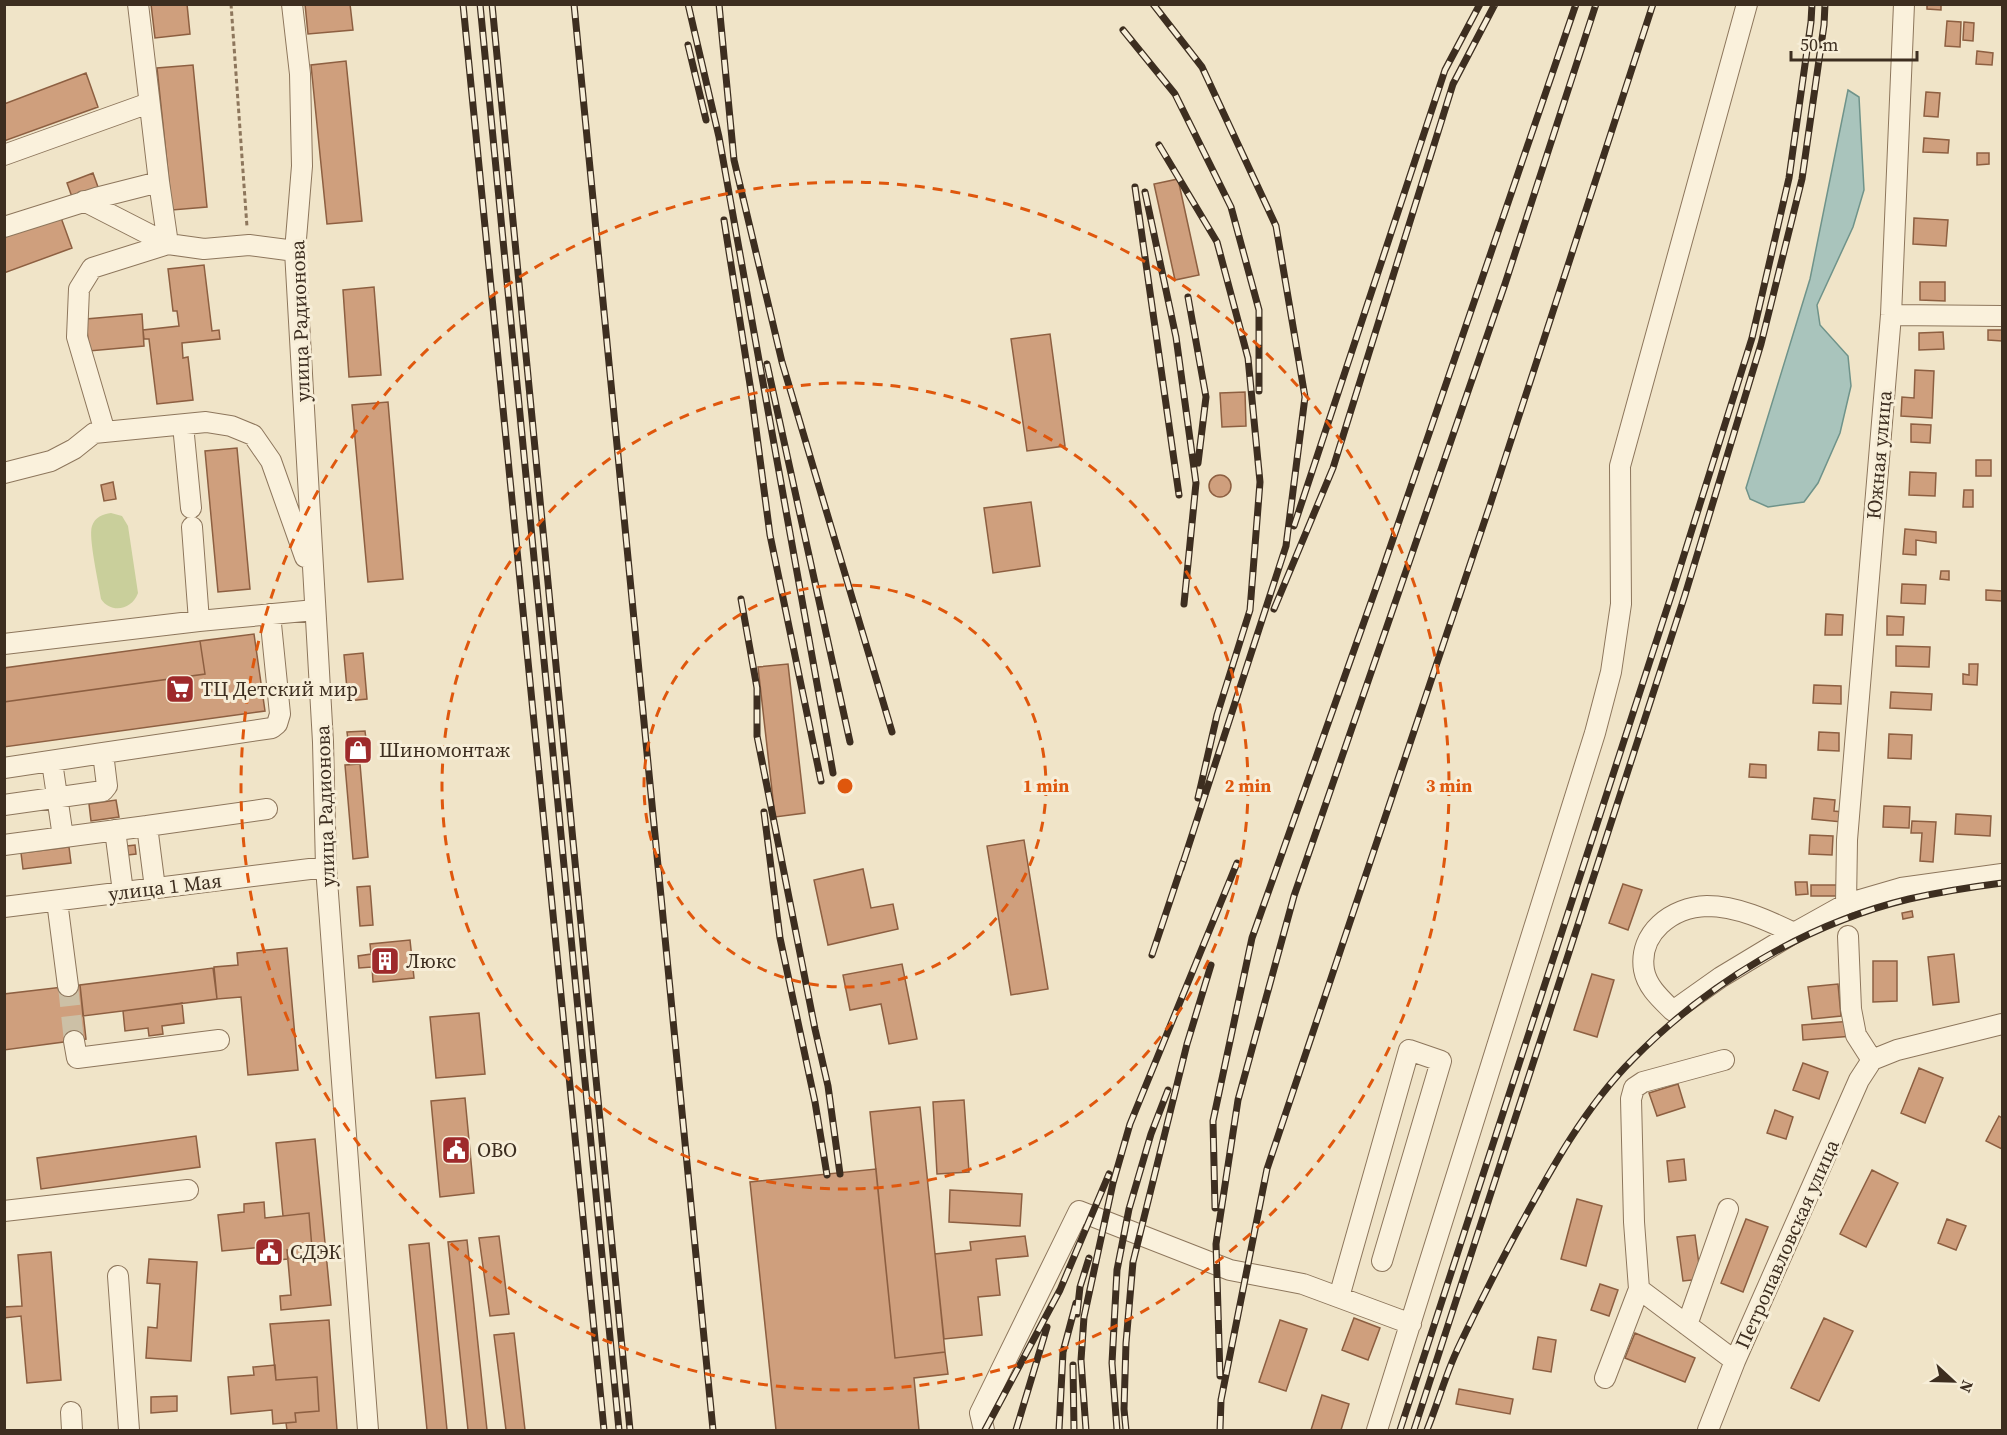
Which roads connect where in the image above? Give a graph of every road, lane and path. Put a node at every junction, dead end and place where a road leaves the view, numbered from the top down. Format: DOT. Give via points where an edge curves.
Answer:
graph roads {
  1 [pos="138,4"];
  2 [pos="231,4"];
  3 [pos="292,4"];
  4 [pos="1747,4"];
  5 [pos="1904,4"];
  6 [pos="149,103"];
  7 [pos="4,155"];
  8 [pos="159,182"];
  9 [pos="84,201"];
  10 [pos="4,227"];
  11 [pos="168,244"];
  12 [pos="249,245"];
  13 [pos="295,251"];
  14 [pos="1891,315"];
  15 [pos="2002,316"];
  16 [pos="183,424"];
  17 [pos="105,432"];
  18 [pos="4,473"];
  19 [pos="191,508"];
  20 [pos="192,528"];
  21 [pos="313,579"];
  22 [pos="315,610"];
  23 [pos="270,614"];
  24 [pos="199,621"];
  25 [pos="4,644"];
  26 [pos="103,753"];
  27 [pos="52,762"];
  28 [pos="4,768"];
  29 [pos="57,798"];
  30 [pos="4,805"];
  31 [pos="267,809"];
  32 [pos="147,826"];
  33 [pos="115,830"];
  34 [pos="63,837"];
  35 [pos="4,845"];
  36 [pos="326,867"];
  37 [pos="2002,874"];
  38 [pos="155,888"];
  39 [pos="123,892"];
  40 [pos="57,901"];
  41 [pos="1846,904"];
  42 [pos="4,907"];
  43 [pos="1794,933"];
  44 [pos="1848,936"];
  45 [pos="68,986"];
  46 [pos="2002,1024"];
  47 [pos="219,1040"];
  48 [pos="74,1041"];
  49 [pos="1724,1060"];
  50 [pos="1872,1060"];
  51 [pos="188,1190"];
  52 [pos="1728,1209"];
  53 [pos="4,1211"];
  54 [pos="1382,1261"];
  55 [pos="118,1276"];
  56 [pos="1639,1289"];
  57 [pos="1339,1297"];
  58 [pos="1411,1324"];
  59 [pos="1688,1325"];
  60 [pos="1735,1361"];
  61 [pos="1605,1378"];
  62 [pos="129,1431"];
  63 [pos="368,1431"];
  64 [pos="984,1431"];
  65 [pos="1377,1431"];
  66 [pos="1708,1431"];
  1 -- 6 [label="street"];
  2 -- 12 [label="path"];
  3 -- 13 [label="street, улица Радионова" via="300,74 302,166"];
  4 -- 58 [label="street" via="1620,466 1621,604 1611,672"];
  5 -- 14 [label="street, Южная улица"];
  6 -- 7 [label="street"];
  6 -- 8 [label="street"];
  8 -- 9 [label="street"];
  8 -- 11 [label="street"];
  9 -- 10 [label="street"];
  9 -- 11 [label="street"];
  11 -- 12 [label="street" via="204,249"];
  11 -- 17 [label="street" via="92,268 79,289 77,337"];
  12 -- 13 [label="street"];
  13 -- 21 [label="street, улица Радионова"];
  14 -- 15 [label="street"];
  14 -- 41 [label="street, Южная улица" via="1847,840"];
  16 -- 17 [label="street"];
  16 -- 19 [label="street"];
  16 -- 21 [label="street" via="206,422 253,435 271,461"];
  17 -- 18 [label="street" via="94,433 51,461"];
  20 -- 24 [label="street"];
  21 -- 22 [label="street, улица Радионова"];
  22 -- 23 [label="street"];
  22 -- 36 [label="street, улица Радионова"];
  23 -- 24 [label="street"];
  23 -- 26 [label="street" via="280,714 277,724 272,728"];
  24 -- 25 [label="street"];
  26 -- 27 [label="street"];
  26 -- 29 [label="street" via="107,786 103,791"];
  27 -- 28 [label="street"];
  27 -- 29 [label="street"];
  29 -- 30 [label="street"];
  29 -- 34 [label="street"];
  31 -- 32 [label="street"];
  32 -- 33 [label="street"];
  32 -- 38 [label="street"];
  33 -- 34 [label="street"];
  33 -- 39 [label="street"];
  34 -- 35 [label="street"];
  36 -- 38 [label="street, улица 1 Мая"];
  36 -- 63 [label="street, улица Радионова"];
  37 -- 41 [label="street" via="1901,888"];
  38 -- 39 [label="street, улица 1 Мая"];
  39 -- 40 [label="street, улица 1 Мая"];
  40 -- 42 [label="street, улица 1 Мая"];
  40 -- 45 [label="street"];
  41 -- 43 [label="street"];
  43 -- 43 [label="street" via="1673,1011 1653,990 1644,971 1650,935 1664,919 1686,910 1718,907 1760,917"];
  44 -- 50 [label="street" via="1856,1035"];
  46 -- 50 [label="street"];
  47 -- 48 [label="street" via="77,1058"];
  49 -- 56 [label="street" via="1643,1082 1634,1088 1634,1222"];
  50 -- 60 [label="street, Петропавловская улица" via="1859,1080"];
  51 -- 53 [label="street"];
  52 -- 59 [label="street"];
  54 -- 57 [label="street" via="1441,1061 1409,1050"];
  55 -- 62 [label="street"];
  56 -- 59 [label="street"];
  56 -- 61 [label="street"];
  57 -- 58 [label="street"];
  57 -- 64 [label="street" via="1303,1284 1230,1270 1079,1211 980,1413"];
  58 -- 65 [label="street"];
  59 -- 60 [label="street"];
  60 -- 66 [label="street, Петропавловская улица"];
}
